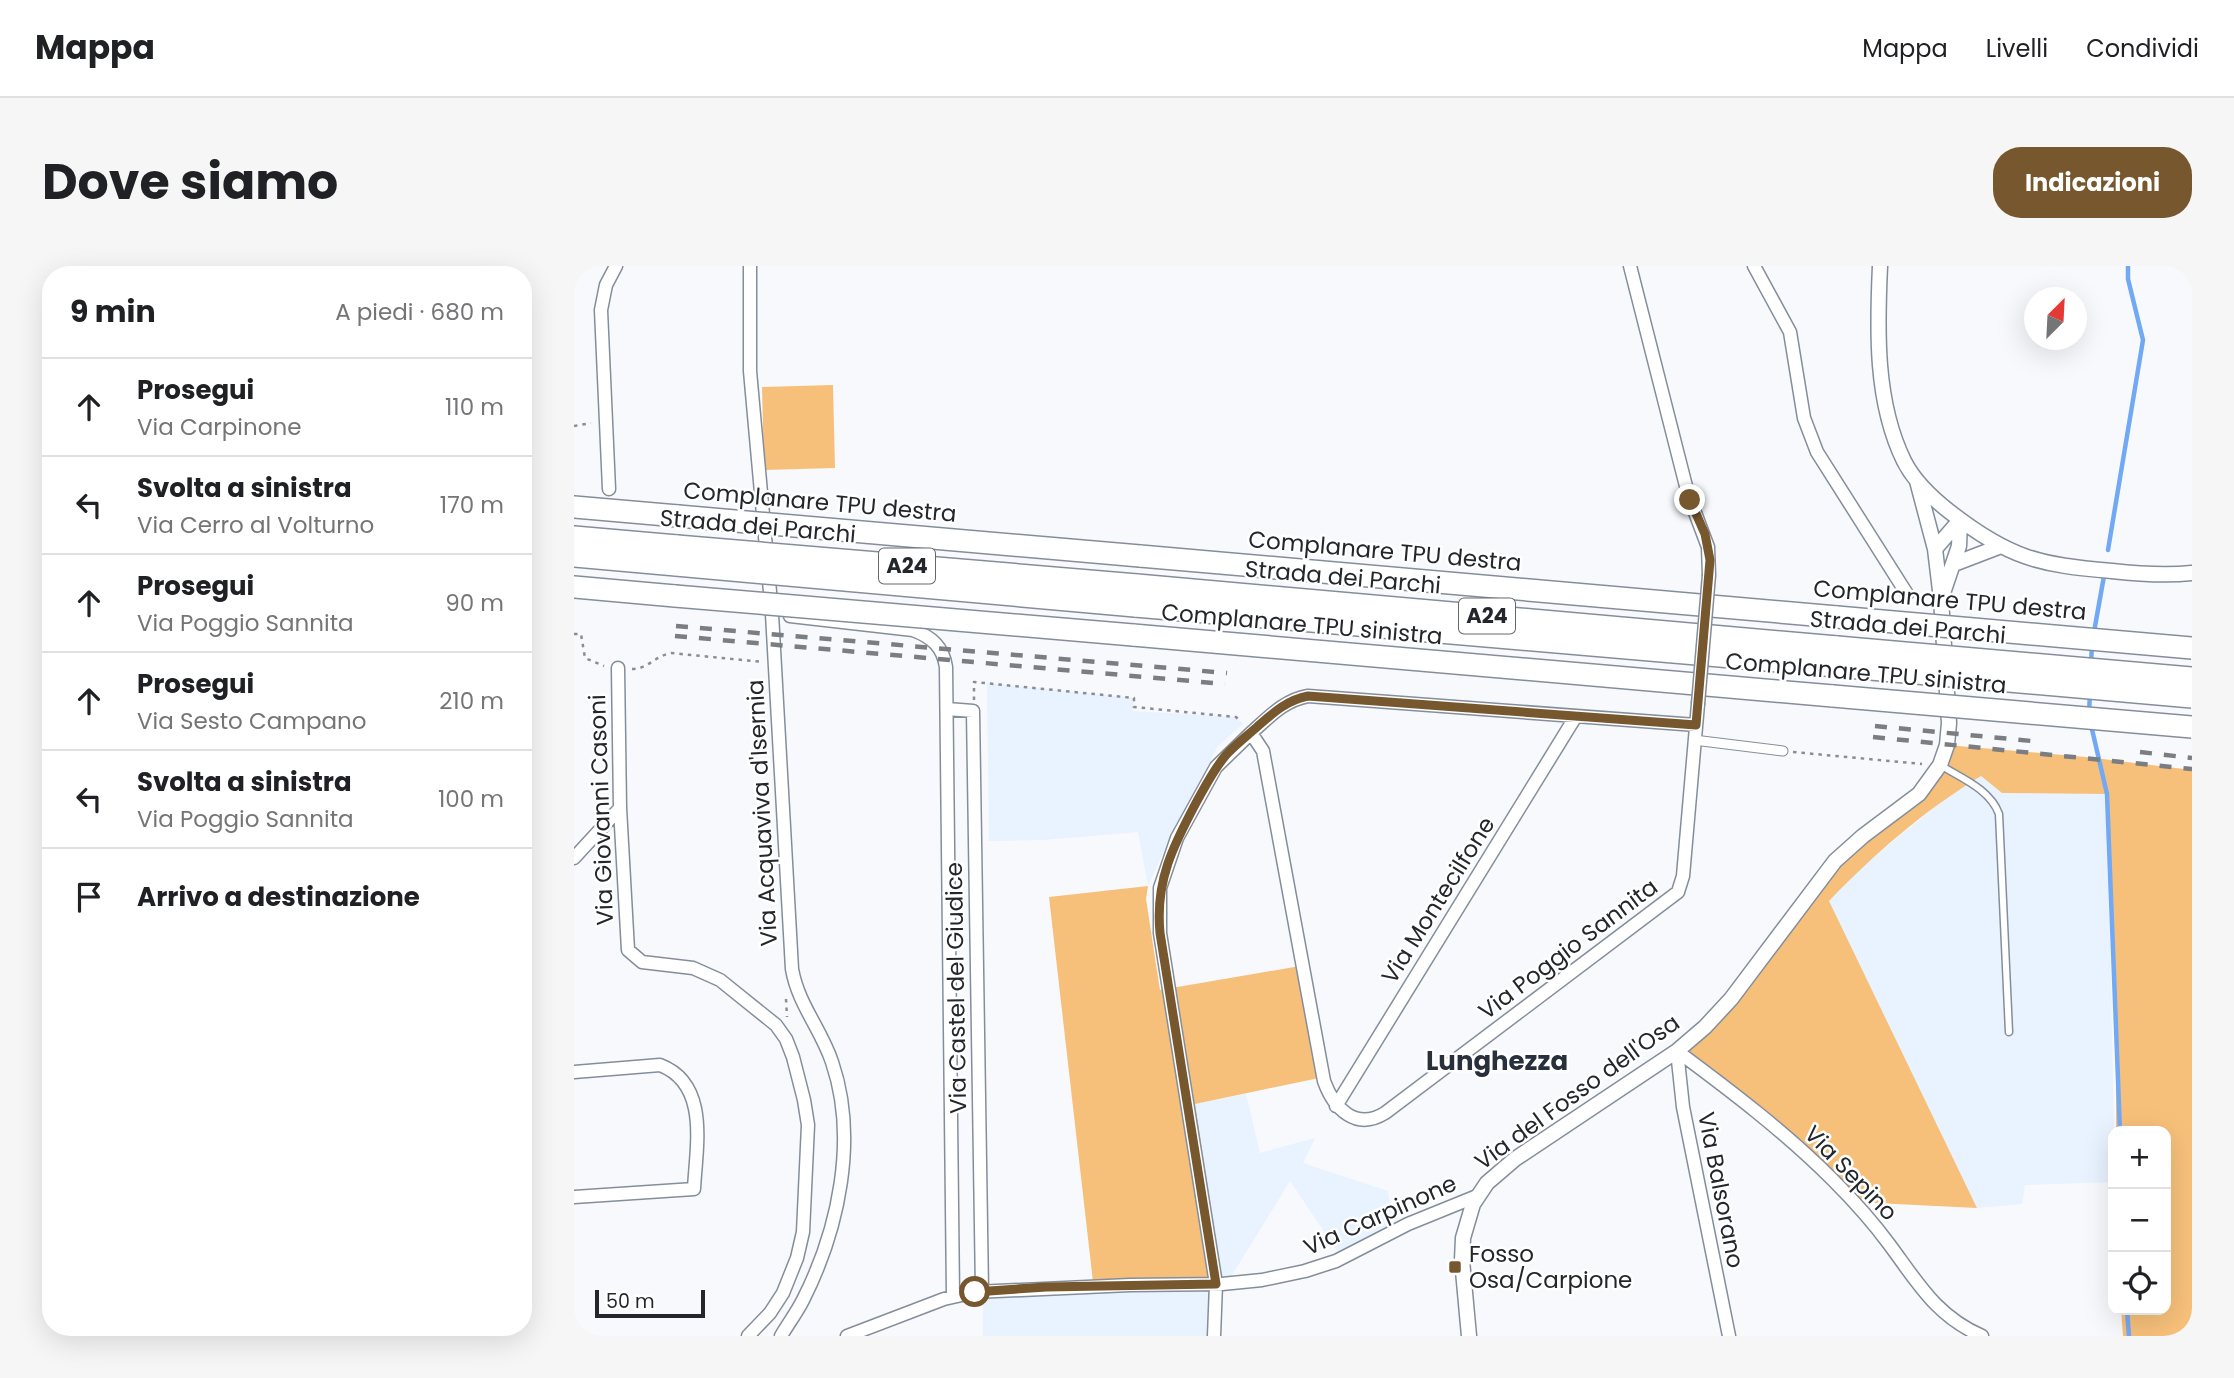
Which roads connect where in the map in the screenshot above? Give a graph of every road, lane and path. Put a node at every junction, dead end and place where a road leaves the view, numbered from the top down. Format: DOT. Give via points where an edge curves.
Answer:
graph roads {
  1 [pos="616,266"];
  2 [pos="750,266"];
  3 [pos="1630,266"];
  4 [pos="1754,266"];
  5 [pos="1880,266"];
  6 [pos="604,421"];
  7 [pos="574,426"];
  8 [pos="1917,481"];
  9 [pos="608,489"];
  10 [pos="574,507"];
  11 [pos="1960,520"];
  12 [pos="574,537"];
  13 [pos="2001,547"];
  14 [pos="1935,550"];
  15 [pos="677,555"];
  16 [pos="574,556"];
  17 [pos="1954,564"];
  18 [pos="2192,573"];
  19 [pos="574,587"];
  20 [pos="1908,594"];
  21 [pos="1941,599"];
  22 [pos="772,614"];
  23 [pos="574,634"];
  24 [pos="2192,648"];
  25 [pos="1836,657"];
  26 [pos="774,663"];
  27 [pos="618,668"];
  28 [pos="2192,678"];
  29 [pos="2192,697"];
  30 [pos="947,709"];
  31 [pos="973,711"];
  32 [pos="1576,716"];
  33 [pos="1236,717"];
  34 [pos="1696,725"];
  35 [pos="2192,727"];
  36 [pos="1251,733"];
  37 [pos="1694,740"];
  38 [pos="1783,751"];
  39 [pos="1940,765"];
  40 [pos="620,808"];
  41 [pos="574,858"];
  42 [pos="794,981"];
  43 [pos="2009,1032"];
  44 [pos="783,1034"];
  45 [pos="1676,1051"];
  46 [pos="574,1072"];
  47 [pos="1336,1106"];
  48 [pos="1477,1196"];
  49 [pos="574,1197"];
  50 [pos="1216,1284"];
  51 [pos="982,1292"];
  52 [pos="953,1296"];
  53 [pos="852,1335"];
  54 [pos="748,1336"];
  55 [pos="781,1336"];
  56 [pos="1214,1336"];
  57 [pos="1469,1336"];
  58 [pos="1729,1336"];
  59 [pos="1982,1336"];
  1 -- 6 [label="street" via="601,310"];
  2 -- 22 [label="street, Via Acquaviva d'Isernia" via="750,371"];
  3 -- 34 [label="street, Via Poggio Sannita, bridge" via="1688,494 1708,547"];
  4 -- 20 [label="street" via="1790,332 1804,418 1817,452"];
  5 -- 8 [label="street" via="1884,397 1898,446"];
  6 -- 7 [label="path"];
  6 -- 9 [label="street"];
  8 -- 11 [label="street"];
  8 -- 14 [label="street, Via del Fosso dell'Osa"];
  10 -- 24 [label="highway, Complanare TPU destra, bridge"];
  11 -- 13 [label="street"];
  11 -- 14 [label="street"];
  11 -- 17 [label="street"];
  12 -- 15 [label="highway, Strada dei Parchi / A24"];
  13 -- 17 [label="street"];
  13 -- 18 [label="street" via="2062,567"];
  14 -- 21 [label="street, Via del Fosso dell'Osa"];
  15 -- 16 [label="highway, Strada dei Parchi / A24"];
  15 -- 25 [label="highway, Strada dei Parchi / A24, bridge"];
  17 -- 21 [label="street"];
  19 -- 35 [label="highway, Complanare TPU sinistra, bridge"];
  21 -- 39 [label="street, Via del Fosso dell'Osa" via="1949,723"];
  22 -- 26 [label="street, Via Acquaviva d'Isernia"];
  22 -- 30 [label="street, Via Castel del Giudice" via="927,635 944,655"];
  23 -- 27 [label="path" via="581,634 585,658"];
  25 -- 28 [label="highway, Strada dei Parchi / A24, bridge"];
  25 -- 29 [label="highway, Strada dei Parchi / A24, bridge"];
  26 -- 27 [label="path" via="671,653 638,669"];
  26 -- 42 [label="street, Via Acquaviva d'Isernia"];
  27 -- 40 [label="street, Via Giovanni Casoni"];
  30 -- 31 [label="street"];
  30 -- 52 [label="street, Via Castel del Giudice"];
  31 -- 33 [label="path" via="974,682 1134,698 1135,707"];
  31 -- 51 [label="street, Via Castel del Giudice"];
  32 -- 34 [label="street"];
  32 -- 36 [label="street" via="1308,696 1283,705"];
  32 -- 47 [label="street, Via Montecilfone"];
  34 -- 37 [label="street, Via Poggio Sannita"];
  36 -- 47 [label="street" via="1267,761 1321,1067"];
  36 -- 50 [label="street" via="1216,767 1180,833 1164,874 1158,907"];
  37 -- 38 [label="street"];
  37 -- 47 [label="street, Via Poggio Sannita" via="1684,876 1676,894 1382,1115 1356,1119"];
  38 -- 39 [label="path"];
  39 -- 43 [label="lane" via="1986,794 1999,814"];
  39 -- 45 [label="street, Via del Fosso dell'Osa" via="1923,790 1835,861 1731,999"];
  40 -- 41 [label="street"];
  40 -- 44 [label="street, Via Giovanni Casoni" via="631,954 642,962 690,968 715,977"];
  42 -- 44 [label="path" via="785,982"];
  42 -- 55 [label="street, Via Acquaviva d'Isernia" via="833,1065 842,1104 843,1149 825,1245 805,1297"];
  44 -- 54 [label="street, Via Giovanni Casoni" via="808,1116 804,1219 797,1258 783,1293"];
  45 -- 48 [label="street, Via del Fosso dell'Osa" via="1515,1159"];
  45 -- 58 [label="street, Via Balsorano" via="1684,1114"];
  45 -- 59 [label="street, Via Sepino" via="1808,1156 1870,1220 1938,1308"];
  46 -- 49 [label="street" via="660,1065 673,1070 693,1097 698,1125 694,1189"];
  48 -- 50 [label="street, Via Carpinone" via="1328,1264 1262,1280"];
  48 -- 57 [label="street, Via del Fosso dell'Osa" via="1462,1254"];
  50 -- 51 [label="street, Via Carpinone"];
  50 -- 56 [label="street"];
  51 -- 52 [label="street, Via Carpinone"];
  52 -- 53 [label="street, Via Carpinone"];
}
